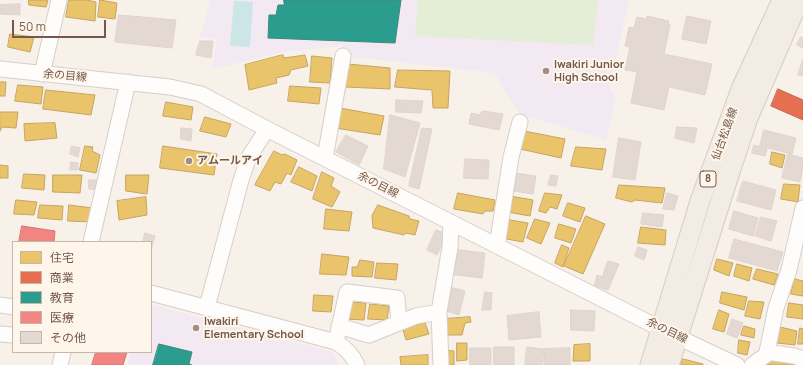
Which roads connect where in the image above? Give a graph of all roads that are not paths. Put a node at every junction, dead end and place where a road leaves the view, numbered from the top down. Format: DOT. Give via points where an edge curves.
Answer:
graph roads {
  1 [pos="59,0"];
  2 [pos="782,0"];
  3 [pos="799,0"];
  4 [pos="344,56"];
  5 [pos="0,69"];
  6 [pos="42,74"];
  7 [pos="128,82"];
  8 [pos="520,122"];
  9 [pos="267,129"];
  10 [pos="325,158"];
  11 [pos="803,208"];
  12 [pos="451,223"];
  13 [pos="91,241"];
  14 [pos="496,246"];
  15 [pos="796,271"];
  16 [pos="152,294"];
  17 [pos="0,305"];
  18 [pos="12,307"];
  19 [pos="207,307"];
  20 [pos="439,312"];
  21 [pos="398,323"];
  22 [pos="340,326"];
  23 [pos="669,333"];
  24 [pos="0,334"];
  25 [pos="12,335"];
  26 [pos="336,342"];
  27 [pos="767,352"];
  28 [pos="63,353"];
  29 [pos="803,359"];
  30 [pos="60,365"];
  31 [pos="357,365"];
  32 [pos="442,365"];
  33 [pos="650,365"];
  34 [pos="669,365"];
  35 [pos="737,365"];
  36 [pos="752,365"];
  1 -- 6 [label="street"];
  2 -- 23 [label="main road, 仙台松島線 / 8" via="741,89 703,194"];
  3 -- 23 [label="main road, 仙台松島線 / 8" via="748,118"];
  4 -- 10 [label="street"];
  5 -- 6 [label="street, 余の目線"];
  6 -- 7 [label="street, 余の目線"];
  7 -- 9 [label="street, 余の目線" via="200,94"];
  7 -- 13 [label="street"];
  8 -- 14 [label="street" via="511,157"];
  9 -- 10 [label="street, 余の目線"];
  9 -- 19 [label="street" via="249,157 241,180"];
  10 -- 12 [label="street, 余の目線"];
  11 -- 15 [label="street"];
  12 -- 14 [label="street, 余の目線"];
  12 -- 20 [label="street" via="450,247"];
  14 -- 23 [label="street, 余の目線"];
  15 -- 27 [label="street" via="776,308"];
  16 -- 19 [label="street"];
  17 -- 18 [label="street"];
  19 -- 26 [label="street"];
  20 -- 21 [label="street" via="416,316"];
  20 -- 32 [label="street"];
  21 -- 22 [label="street" via="369,335"];
  21 -- 22 [label="street" via="397,298 347,292"];
  22 -- 26 [label="street"];
  23 -- 33 [label="main road, 仙台松島線 / 8"];
  23 -- 34 [label="main road, 仙台松島線 / 8"];
  23 -- 35 [label="street, 余の目線"];
  24 -- 25 [label="street"];
  26 -- 31 [label="street" via="346,348"];
  27 -- 29 [label="street"];
  27 -- 36 [label="street"];
  28 -- 30 [label="street"];
}
